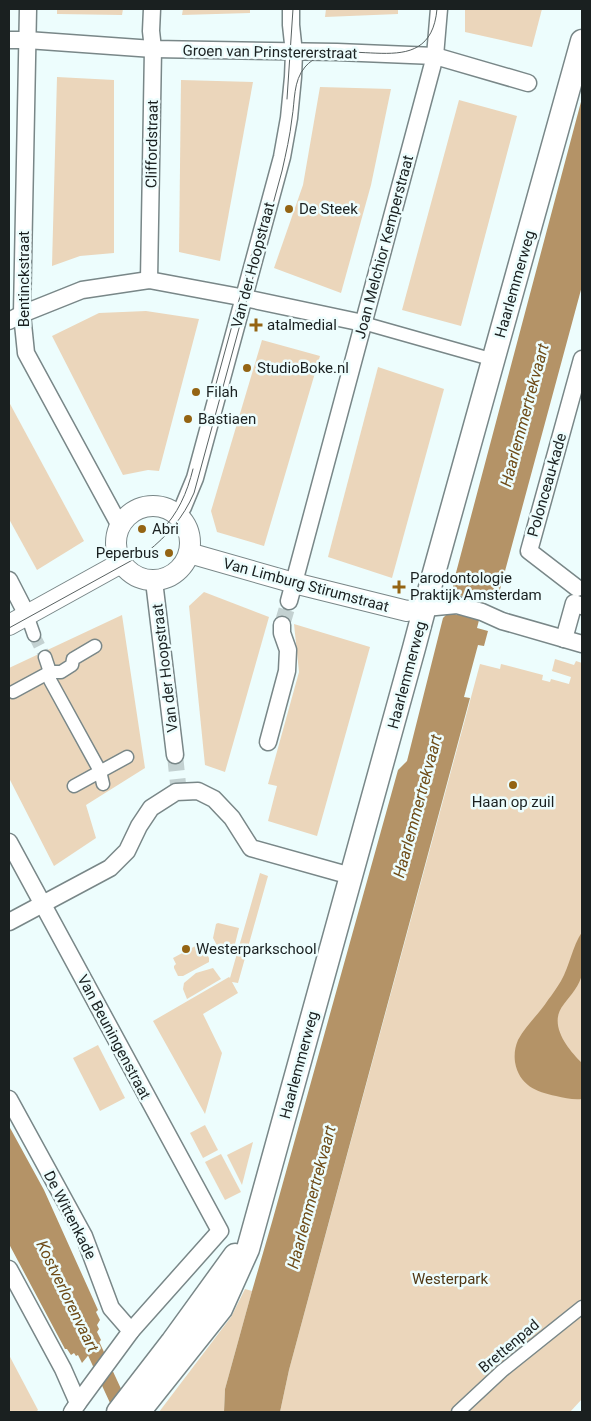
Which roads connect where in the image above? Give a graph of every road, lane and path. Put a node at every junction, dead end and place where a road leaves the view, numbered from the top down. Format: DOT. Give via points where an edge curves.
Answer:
graph roads {
  1 [pos="28,9"];
  2 [pos="152,9"];
  3 [pos="291,9"];
  4 [pos="439,9"];
  5 [pos="9,40"];
  6 [pos="27,40"];
  7 [pos="582,41"];
  8 [pos="153,49"];
  9 [pos="294,53"];
  10 [pos="435,56"];
  11 [pos="528,83"];
  12 [pos="149,280"];
  13 [pos="244,298"];
  14 [pos="15,317"];
  15 [pos="363,323"];
  16 [pos="582,359"];
  17 [pos="494,360"];
  18 [pos="178,515"];
  19 [pos="120,526"];
  20 [pos="189,554"];
  21 [pos="121,563"];
  22 [pos="9,580"];
  23 [pos="154,581"];
  24 [pos="292,592"];
  25 [pos="579,596"];
  26 [pos="424,608"];
  27 [pos="27,614"];
  28 [pos="9,625"];
  29 [pos="282,625"];
  30 [pos="34,635"];
  31 [pos="564,639"];
  32 [pos="582,644"];
  33 [pos="95,646"];
  34 [pos="45,657"];
  35 [pos="50,672"];
  36 [pos="13,692"];
  37 [pos="268,742"];
  38 [pos="175,755"];
  39 [pos="127,757"];
  40 [pos="100,771"];
  41 [pos="103,784"];
  42 [pos="74,786"];
  43 [pos="9,842"];
  44 [pos="351,876"];
  45 [pos="43,904"];
  46 [pos="9,922"];
  47 [pos="9,1099"];
  48 [pos="9,1269"];
  49 [pos="582,1307"];
  50 [pos="131,1331"];
  51 [pos="140,1402"];
  52 [pos="75,1407"];
  53 [pos="118,1412"];
  54 [pos="458,1412"];
  1 -- 6 [label="street, Bentinckstraat"];
  2 -- 8 [label="street, Cliffordstraat"];
  3 -- 9 [label="street, Van der Hoopstraat"];
  4 -- 10 [label="street, Joan Melchior Kemperstraat"];
  5 -- 6 [label="street, Groen van Prinstererstraat"];
  6 -- 8 [label="street, Groen van Prinstererstraat"];
  6 -- 14 [label="street, Bentinckstraat"];
  7 -- 17 [label="main road, Haarlemmerweg"];
  8 -- 9 [label="street, Groen van Prinstererstraat"];
  8 -- 12 [label="street, Cliffordstraat"];
  9 -- 10 [label="street, Groen van Prinstererstraat"];
  9 -- 13 [label="street, Van der Hoopstraat" via="286,136"];
  10 -- 11 [label="street, Groen van Prinstererstraat"];
  10 -- 15 [label="street, Joan Melchior Kemperstraat"];
  12 -- 13 [label="street"];
  12 -- 14 [label="street" via="82,290"];
  13 -- 15 [label="street"];
  13 -- 18 [label="street, Van der Hoopstraat" via="195,478"];
  14 -- 19 [label="street, Bentinckstraat" via="26,353"];
  15 -- 17 [label="street"];
  15 -- 24 [label="street, Joan Melchior Kemperstraat"];
  16 -- 25 [label="street, Polonceau-kade" via="528,551"];
  17 -- 26 [label="main road, Haarlemmerweg"];
  18 -- 19 [label="street" via="166,508 153,506 128,516"];
  18 -- 20 [label="street" via="188,532"];
  19 -- 21 [label="street" via="116,545"];
  20 -- 23 [label="street" via="176,573"];
  20 -- 24 [label="street, Van Limburg Stirumstraat"];
  21 -- 23 [label="street" via="137,577"];
  21 -- 27 [label="street"];
  22 -- 27 [label="street"];
  23 -- 38 [label="street, Van der Hoopstraat"];
  24 -- 26 [label="street, Van Limburg Stirumstraat" via="407,611"];
  25 -- 31 [label="street"];
  26 -- 31 [label="street" via="457,605"];
  26 -- 44 [label="main road, Haarlemmerweg"];
  27 -- 28 [label="street"];
  27 -- 30 [label="street"];
  29 -- 37 [label="street" via="288,650 287,670"];
  31 -- 32 [label="street"];
  33 -- 35 [label="street" via="73,659 72,665 61,672"];
  34 -- 35 [label="street"];
  35 -- 36 [label="street"];
  35 -- 40 [label="street" via="50,680"];
  39 -- 40 [label="street"];
  40 -- 41 [label="street"];
  40 -- 42 [label="street"];
  43 -- 45 [label="street, Van Beuningenstraat"];
  44 -- 45 [label="street" via="251,848 232,818 214,799 198,791 177,788 151,808 127,851 110,868"];
  44 -- 51 [label="main road, Haarlemmerweg" via="248,1249 220,1310"];
  45 -- 46 [label="street"];
  45 -- 50 [label="street, Van Beuningenstraat" via="220,1231"];
  47 -- 50 [label="street, De Wittenkade" via="84,1236 111,1308"];
  48 -- 52 [label="street" via="64,1369"];
  49 -- 54 [label="street, Brettenpad" via="502,1371"];
  50 -- 52 [label="street"];
  51 -- 53 [label="main road, Haarlemmerweg"];
}
